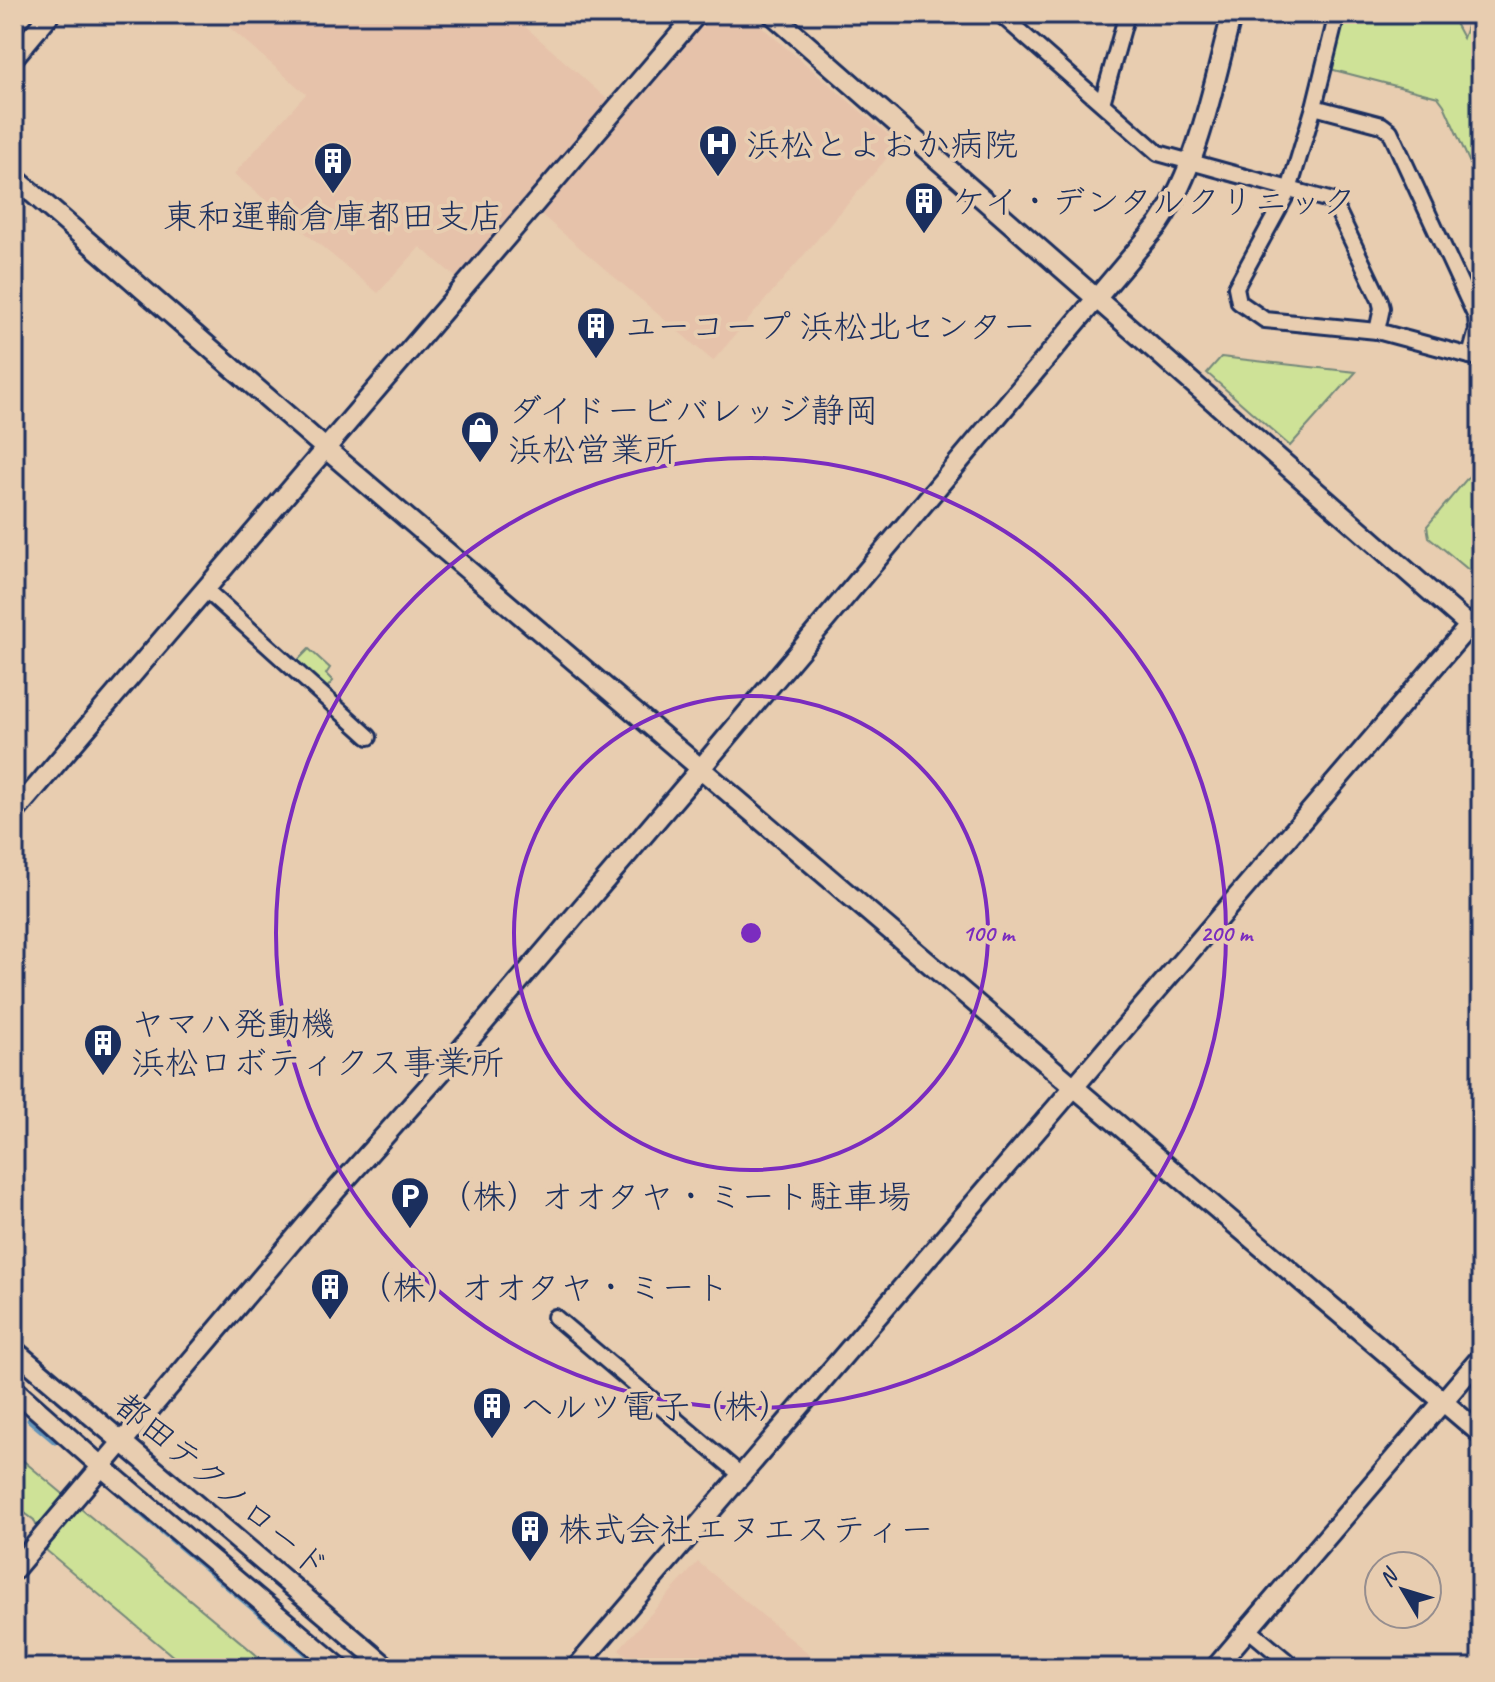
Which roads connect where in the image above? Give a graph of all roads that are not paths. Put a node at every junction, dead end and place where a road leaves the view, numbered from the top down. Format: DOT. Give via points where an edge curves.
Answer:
graph roads {
  1 [pos="50,14"];
  2 [pos="697,14"];
  3 [pos="772,14"];
  4 [pos="1000,14"];
  5 [pos="1127,14"];
  6 [pos="1232,14"];
  7 [pos="1337,14"];
  8 [pos="14,57"];
  9 [pos="1102,103"];
  10 [pos="1314,107"];
  11 [pos="1192,162"];
  12 [pos="14,177"];
  13 [pos="1289,190"];
  14 [pos="1096,299"];
  15 [pos="1377,331"];
  16 [pos="1476,358"];
  17 [pos="326,449"];
  18 [pos="205,589"];
  19 [pos="1477,625"];
  20 [pos="369,737"];
  21 [pos="701,768"];
  22 [pos="14,813"];
  23 [pos="1074,1086"];
  24 [pos="555,1317"];
  25 [pos="14,1350"];
  26 [pos="1481,1357"];
  27 [pos="14,1389"];
  28 [pos="1443,1401"];
  29 [pos="1481,1434"];
  30 [pos="122,1443"];
  31 [pos="102,1467"];
  32 [pos="741,1475"];
  33 [pos="14,1570"];
  34 [pos="1248,1629"];
  35 [pos="340,1668"];
  36 [pos="388,1668"];
  37 [pos="576,1668"];
  38 [pos="1215,1668"];
  39 [pos="1295,1668"];
  1 -- 8 [label="street"];
  2 -- 17 [label="street"];
  3 -- 14 [label="street"];
  4 -- 9 [label="street"];
  5 -- 9 [label="street"];
  6 -- 11 [label="street"];
  7 -- 10 [label="street"];
  9 -- 11 [label="street" via="1158,153"];
  10 -- 13 [label="street"];
  10 -- 16 [label="street" via="1390,131 1476,317"];
  11 -- 13 [label="street"];
  11 -- 14 [label="street" via="1178,197"];
  12 -- 17 [label="street"];
  13 -- 15 [label="street" via="1336,205 1380,300"];
  13 -- 15 [label="street" via="1236,287 1239,302 1265,320"];
  14 -- 19 [label="street"];
  14 -- 21 [label="street"];
  15 -- 16 [label="street"];
  17 -- 18 [label="street"];
  17 -- 21 [label="street"];
  18 -- 20 [label="street"];
  18 -- 22 [label="street"];
  19 -- 23 [label="street"];
  21 -- 23 [label="street"];
  21 -- 30 [label="street"];
  23 -- 28 [label="street"];
  23 -- 32 [label="street"];
  24 -- 32 [label="street"];
  25 -- 30 [label="street, 都田テクノロード"];
  26 -- 28 [label="street"];
  27 -- 31 [label="street, 都田テクノロード"];
  28 -- 29 [label="street"];
  28 -- 34 [label="street"];
  30 -- 31 [label="street"];
  30 -- 36 [label="street, 都田テクノロード"];
  31 -- 33 [label="street"];
  31 -- 35 [label="street, 都田テクノロード"];
  32 -- 37 [label="street"];
  34 -- 38 [label="street"];
  34 -- 39 [label="street"];
}
